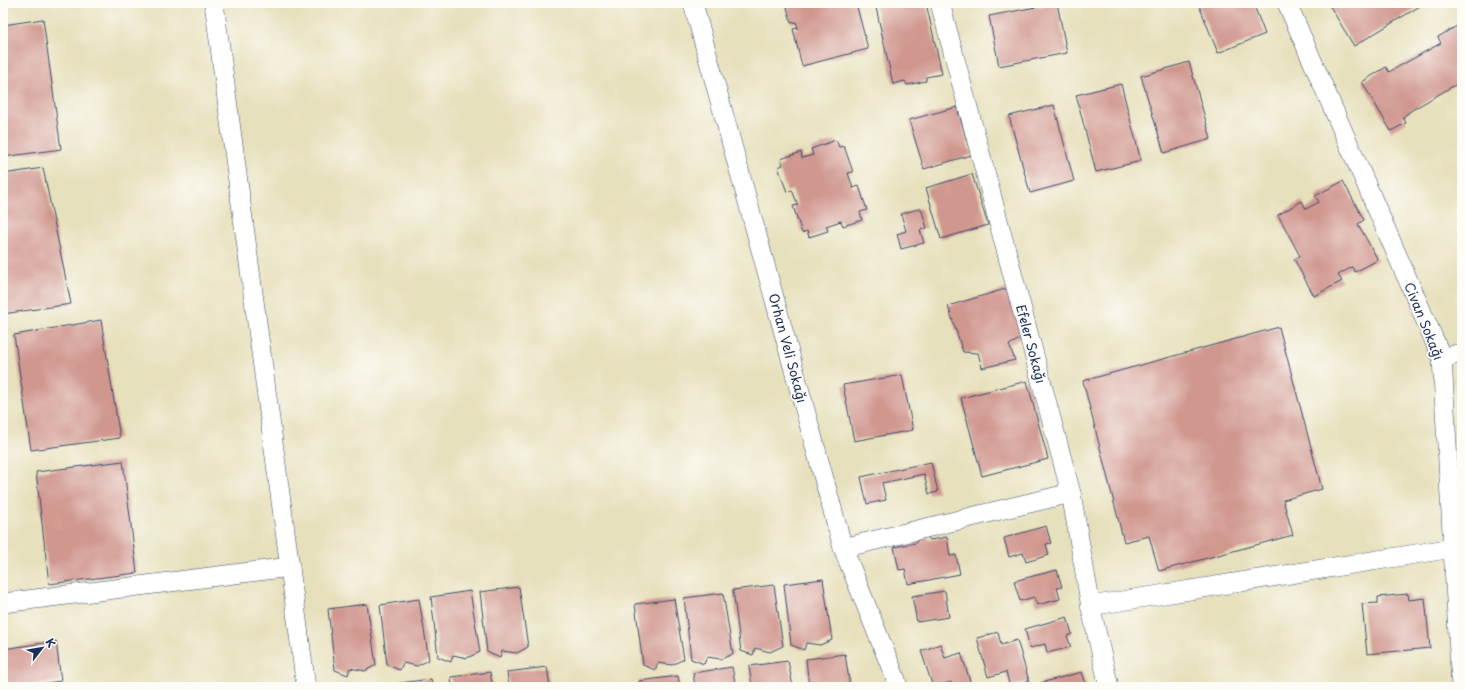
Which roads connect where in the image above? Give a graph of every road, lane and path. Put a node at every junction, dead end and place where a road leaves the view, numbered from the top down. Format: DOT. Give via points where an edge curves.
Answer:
graph roads {
  1 [pos="214,3"];
  2 [pos="693,3"];
  3 [pos="940,3"];
  4 [pos="1287,3"];
  5 [pos="1462,353"];
  6 [pos="1442,358"];
  7 [pos="1071,493"];
  8 [pos="843,548"];
  9 [pos="1453,548"];
  10 [pos="290,566"];
  11 [pos="3,603"];
  12 [pos="1090,606"];
  13 [pos="306,687"];
  14 [pos="898,687"];
  15 [pos="1109,687"];
  16 [pos="1461,687"];
  1 -- 10 [label="street"];
  2 -- 8 [label="street, Orhan Veli Sokağı"];
  3 -- 7 [label="street, Efeler Sokağı"];
  4 -- 6 [label="street, Civan Sokağı"];
  5 -- 6 [label="street"];
  6 -- 9 [label="street, Civan Sokağı"];
  7 -- 8 [label="street"];
  7 -- 12 [label="street, Efeler Sokağı"];
  8 -- 14 [label="street, Orhan Veli Sokağı"];
  9 -- 12 [label="street"];
  9 -- 16 [label="street, Civan Sokağı"];
  10 -- 11 [label="street"];
  10 -- 13 [label="street"];
  12 -- 15 [label="street, Efeler Sokağı"];
}
